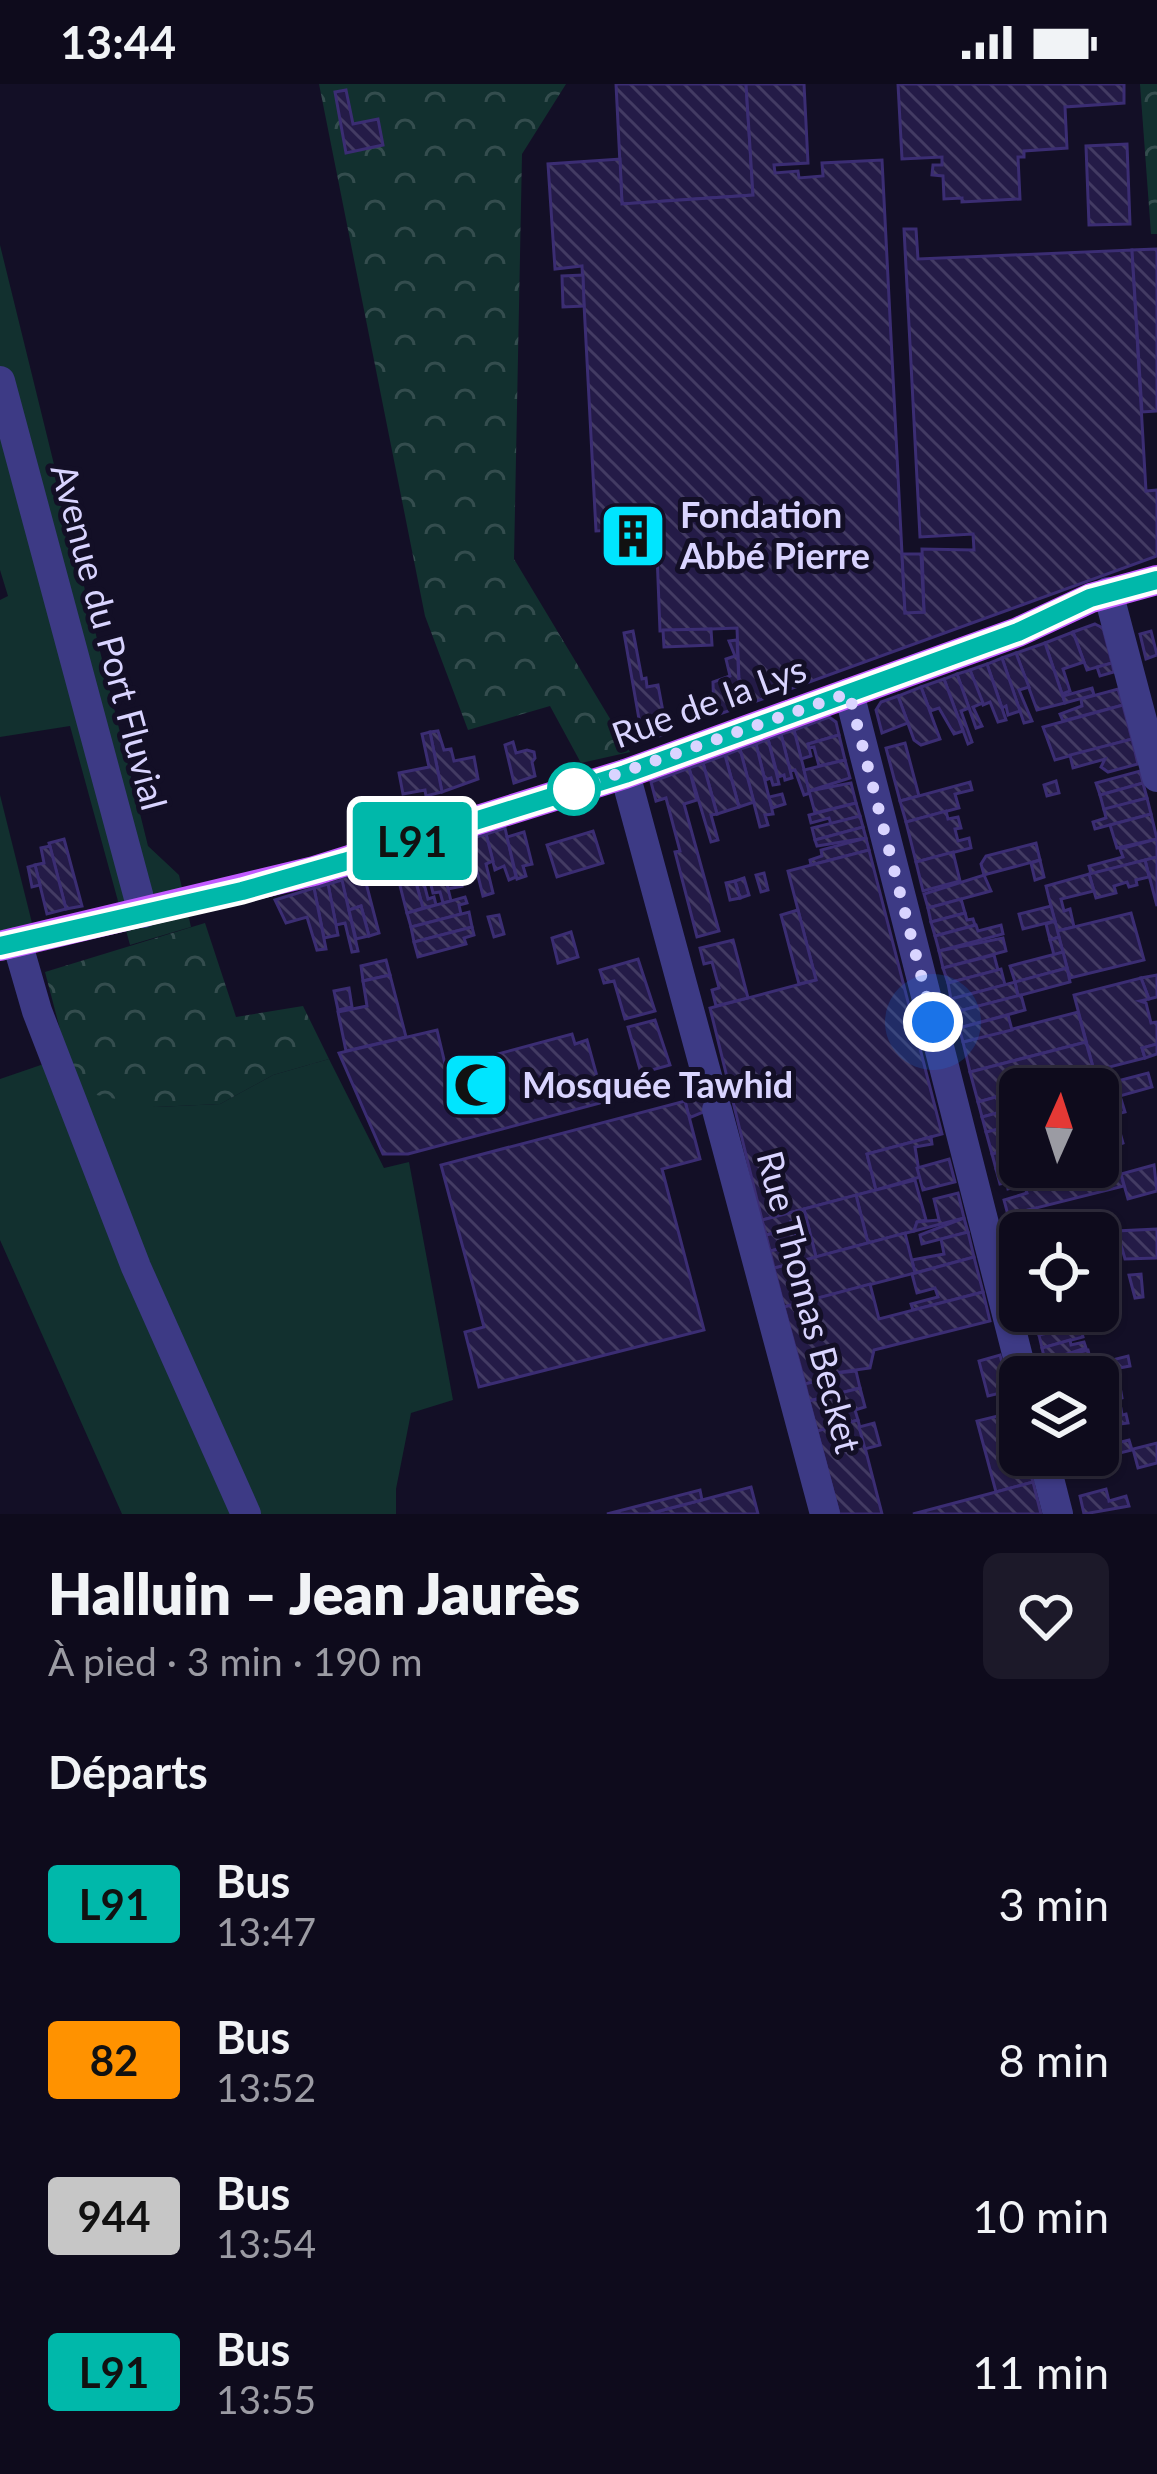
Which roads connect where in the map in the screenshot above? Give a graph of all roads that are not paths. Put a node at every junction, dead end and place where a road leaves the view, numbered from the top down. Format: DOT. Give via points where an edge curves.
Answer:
graph roads {
  1 [pos="0,381"];
  2 [pos="1157,580"];
  3 [pos="1108,592"];
  4 [pos="849,693"];
  5 [pos="625,774"];
  6 [pos="1157,776"];
  7 [pos="143,913"];
  8 [pos="9,944"];
  9 [pos="1018,1356"];
  10 [pos="1048,1476"];
  11 [pos="246,1514"];
  12 [pos="825,1514"];
  13 [pos="1058,1514"];
  1 -- 7 [label="street, Avenue du Port Fluvial"];
  2 -- 3 [label="main road, Rue de la Lys"];
  3 -- 4 [label="main road, Rue de la Lys"];
  3 -- 6 [label="street"];
  4 -- 5 [label="main road, Rue de la Lys"];
  4 -- 9 [label="street"];
  5 -- 7 [label="main road, Rue de la Lys" via="314,871"];
  5 -- 12 [label="street, Rue Thomas Becket"];
  7 -- 8 [label="main road, Rue de la Lys"];
  8 -- 11 [label="street" via="136,1267"];
  10 -- 13 [label="street"];
}
